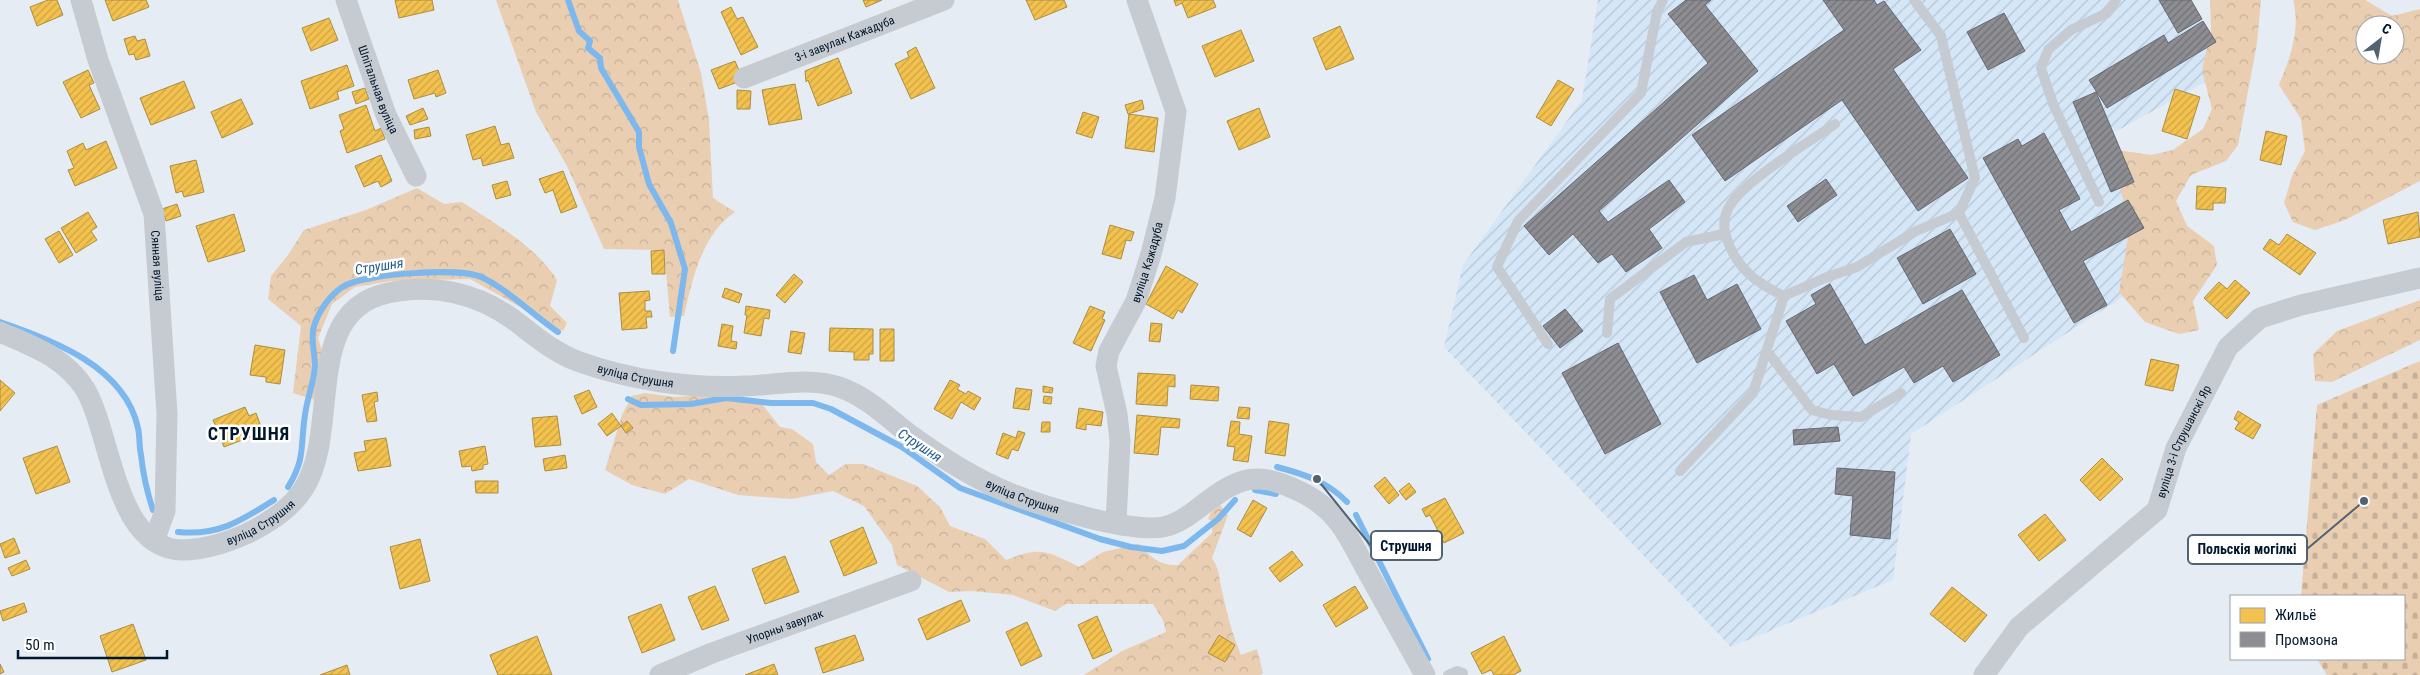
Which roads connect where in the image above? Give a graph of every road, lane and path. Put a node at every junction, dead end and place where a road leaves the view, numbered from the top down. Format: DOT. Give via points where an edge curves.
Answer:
graph roads {
  1 [pos="80,0"];
  2 [pos="346,0"];
  3 [pos="944,0"];
  4 [pos="1137,0"];
  5 [pos="1663,0"];
  6 [pos="1914,0"];
  7 [pos="2116,0"];
  8 [pos="744,78"];
  9 [pos="1835,124"];
  10 [pos="416,176"];
  11 [pos="2099,202"];
  12 [pos="1959,213"];
  13 [pos="1724,234"];
  14 [pos="2420,278"];
  15 [pos="1784,296"];
  16 [pos="0,332"];
  17 [pos="1607,333"];
  18 [pos="2024,338"];
  19 [pos="1548,344"];
  20 [pos="1767,351"];
  21 [pos="1901,393"];
  22 [pos="1680,471"];
  23 [pos="1116,523"];
  24 [pos="154,541"];
  25 [pos="911,582"];
  26 [pos="1463,673"];
  27 [pos="660,675"];
  28 [pos="1425,675"];
  29 [pos="1448,675"];
  30 [pos="1984,675"];
  1 -- 24 [label="street, Сянная вуліца" via="98,60 154,214 167,414 164,511"];
  2 -- 10 [label="street, Шпітальная вуліца" via="386,115"];
  3 -- 8 [label="street, 3-і завулак Кажадуба"];
  4 -- 23 [label="street, вуліца Кажадуба" via="1176,112 1165,198 1151,254 1136,301 1109,351 1106,366 1120,441"];
  5 -- 19 [label="lane" via="1657,12 1641,93 1518,221 1497,267"];
  6 -- 12 [label="lane" via="1941,36 1975,178"];
  7 -- 11 [label="lane" via="2107,13 2071,30 2048,50 2041,68 2053,104"];
  9 -- 13 [label="lane" via="1740,192 1727,210"];
  12 -- 15 [label="lane" via="1916,231 1857,267"];
  12 -- 18 [label="lane"];
  13 -- 15 [label="lane" via="1737,262 1758,284"];
  13 -- 17 [label="lane" via="1686,242 1610,300"];
  14 -- 30 [label="street, вуліца 3-і Струшанскі Яр" via="2301,305 2260,318 2228,347 2176,448 2157,510 2019,627"];
  15 -- 20 [label="lane"];
  16 -- 24 [label="street, вуліца Струшня" via="52,355 70,370 85,390 96,413 124,501 136,525"];
  20 -- 21 [label="lane" via="1812,410 1831,416 1861,417"];
  20 -- 22 [label="lane" via="1753,393"];
  23 -- 24 [label="street, вуліца Струшня" via="1081,516 1007,492 912,437 869,402 840,387 816,382 691,385 606,370 573,360 546,345 491,305 468,294 439,290 394,292 373,297 357,305 344,319 335,340 315,462 307,484 275,518 243,536 206,547 168,548"];
  23 -- 28 [label="street, вуліца Струшня" via="1140,529 1168,527 1190,515 1226,487 1253,478 1295,489 1319,501 1340,523"];
  25 -- 27 [label="street, Упорны завулак" via="712,653"];
  26 -- 29 [label="lane" via="1457,670"];
}
